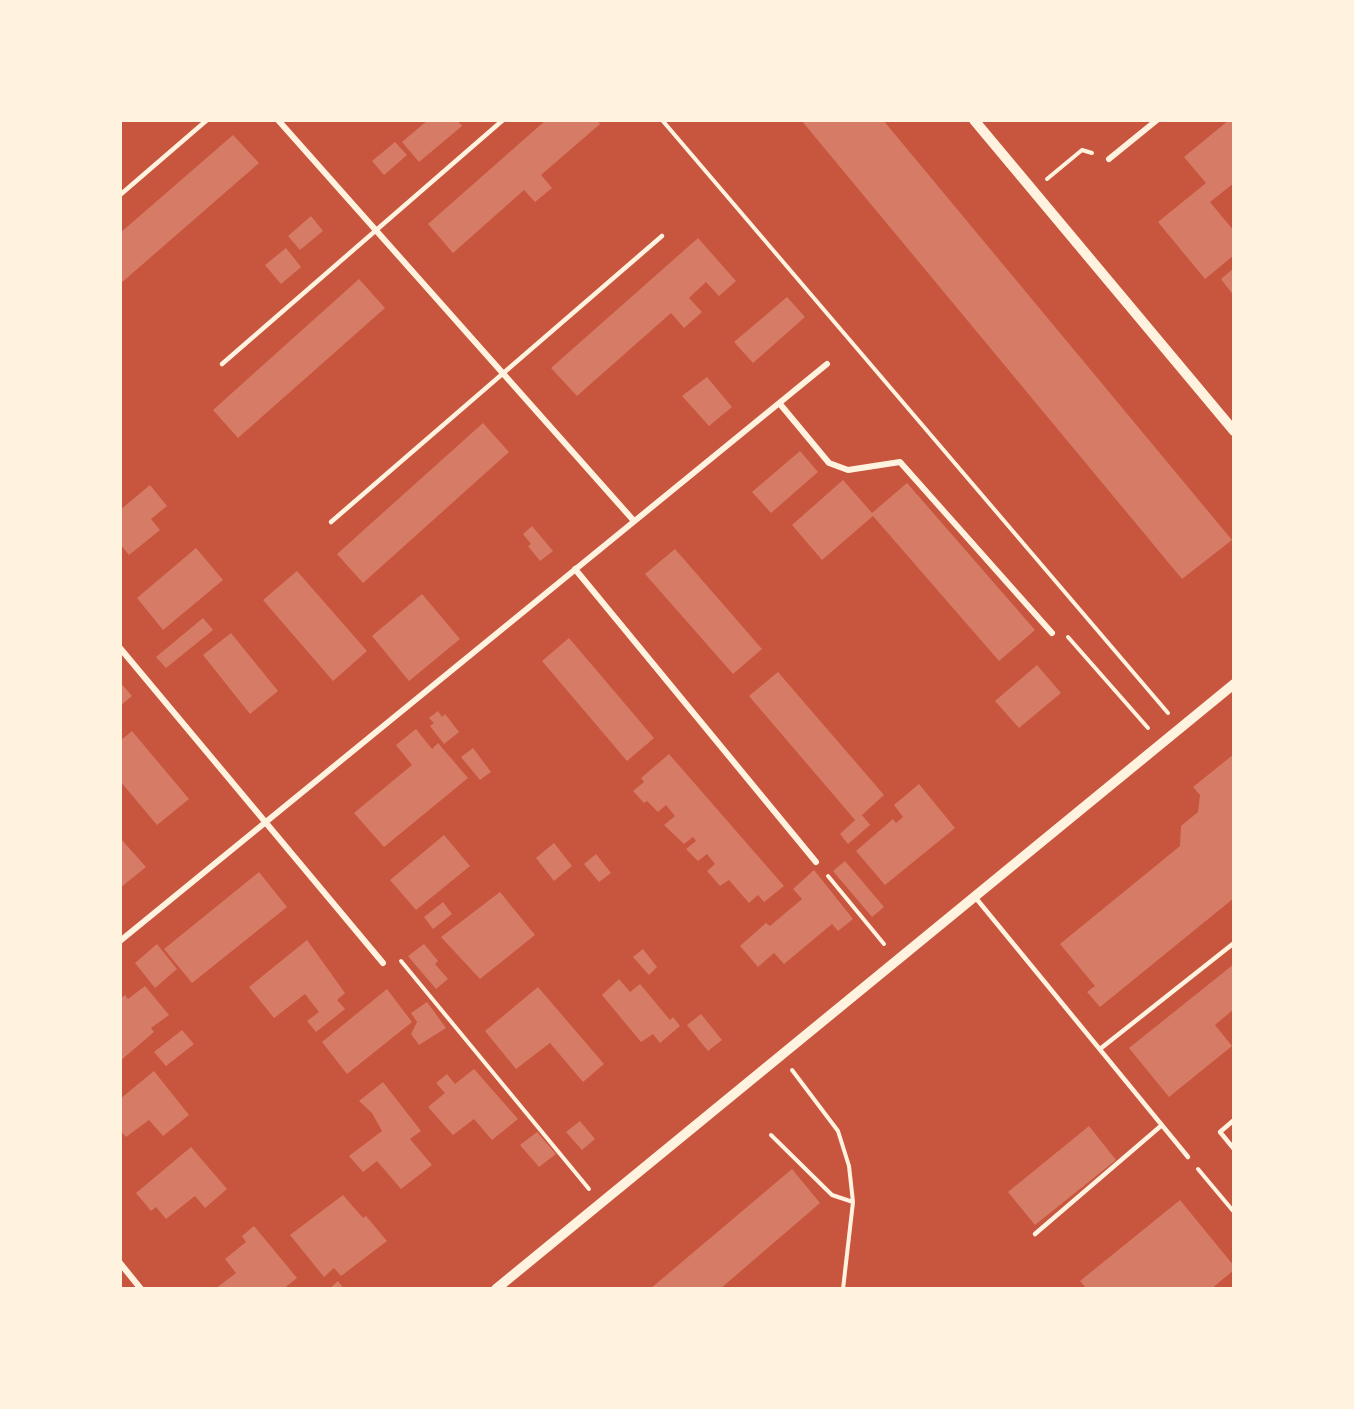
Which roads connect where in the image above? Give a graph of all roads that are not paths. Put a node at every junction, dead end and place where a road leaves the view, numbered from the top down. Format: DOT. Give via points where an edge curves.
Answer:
graph roads {
  1 [pos="207,120"];
  2 [pos="278,120"];
  3 [pos="503,120"];
  4 [pos="974,120"];
  5 [pos="1157,120"];
  6 [pos="1109,159"];
  7 [pos="120,195"];
  8 [pos="376,230"];
  9 [pos="662,236"];
  10 [pos="222,364"];
  11 [pos="827,364"];
  12 [pos="503,373"];
  13 [pos="780,404"];
  14 [pos="1234,431"];
  15 [pos="634,521"];
  16 [pos="331,522"];
  17 [pos="575,570"];
  18 [pos="1052,633"];
  19 [pos="120,648"];
  20 [pos="1234,684"];
  21 [pos="265,822"];
  22 [pos="816,862"];
  23 [pos="975,897"];
  24 [pos="120,941"];
  25 [pos="1234,943"];
  26 [pos="383,963"];
  27 [pos="1100,1049"];
  28 [pos="1234,1120"];
  29 [pos="1162,1125"];
  30 [pos="1234,1149"];
  31 [pos="1188,1157"];
  32 [pos="1035,1234"];
  33 [pos="120,1263"];
  34 [pos="141,1289"];
  35 [pos="496,1289"];
  1 -- 7 [label="lane"];
  2 -- 8 [label="street"];
  3 -- 8 [label="lane"];
  4 -- 14 [label="street"];
  5 -- 6 [label="street"];
  8 -- 10 [label="lane"];
  8 -- 12 [label="street"];
  9 -- 12 [label="lane"];
  11 -- 13 [label="street"];
  12 -- 15 [label="street"];
  12 -- 16 [label="lane"];
  13 -- 15 [label="street"];
  13 -- 18 [label="street" via="829,463 848,470 900,462"];
  15 -- 17 [label="street"];
  17 -- 21 [label="street"];
  17 -- 22 [label="street"];
  19 -- 21 [label="street"];
  20 -- 23 [label="street"];
  21 -- 24 [label="street"];
  21 -- 26 [label="street"];
  23 -- 27 [label="lane"];
  23 -- 35 [label="street"];
  25 -- 27 [label="lane"];
  27 -- 29 [label="lane"];
  28 -- 30 [label="lane" via="1220,1132"];
  29 -- 31 [label="lane"];
  29 -- 32 [label="lane"];
  33 -- 34 [label="street"];
}
